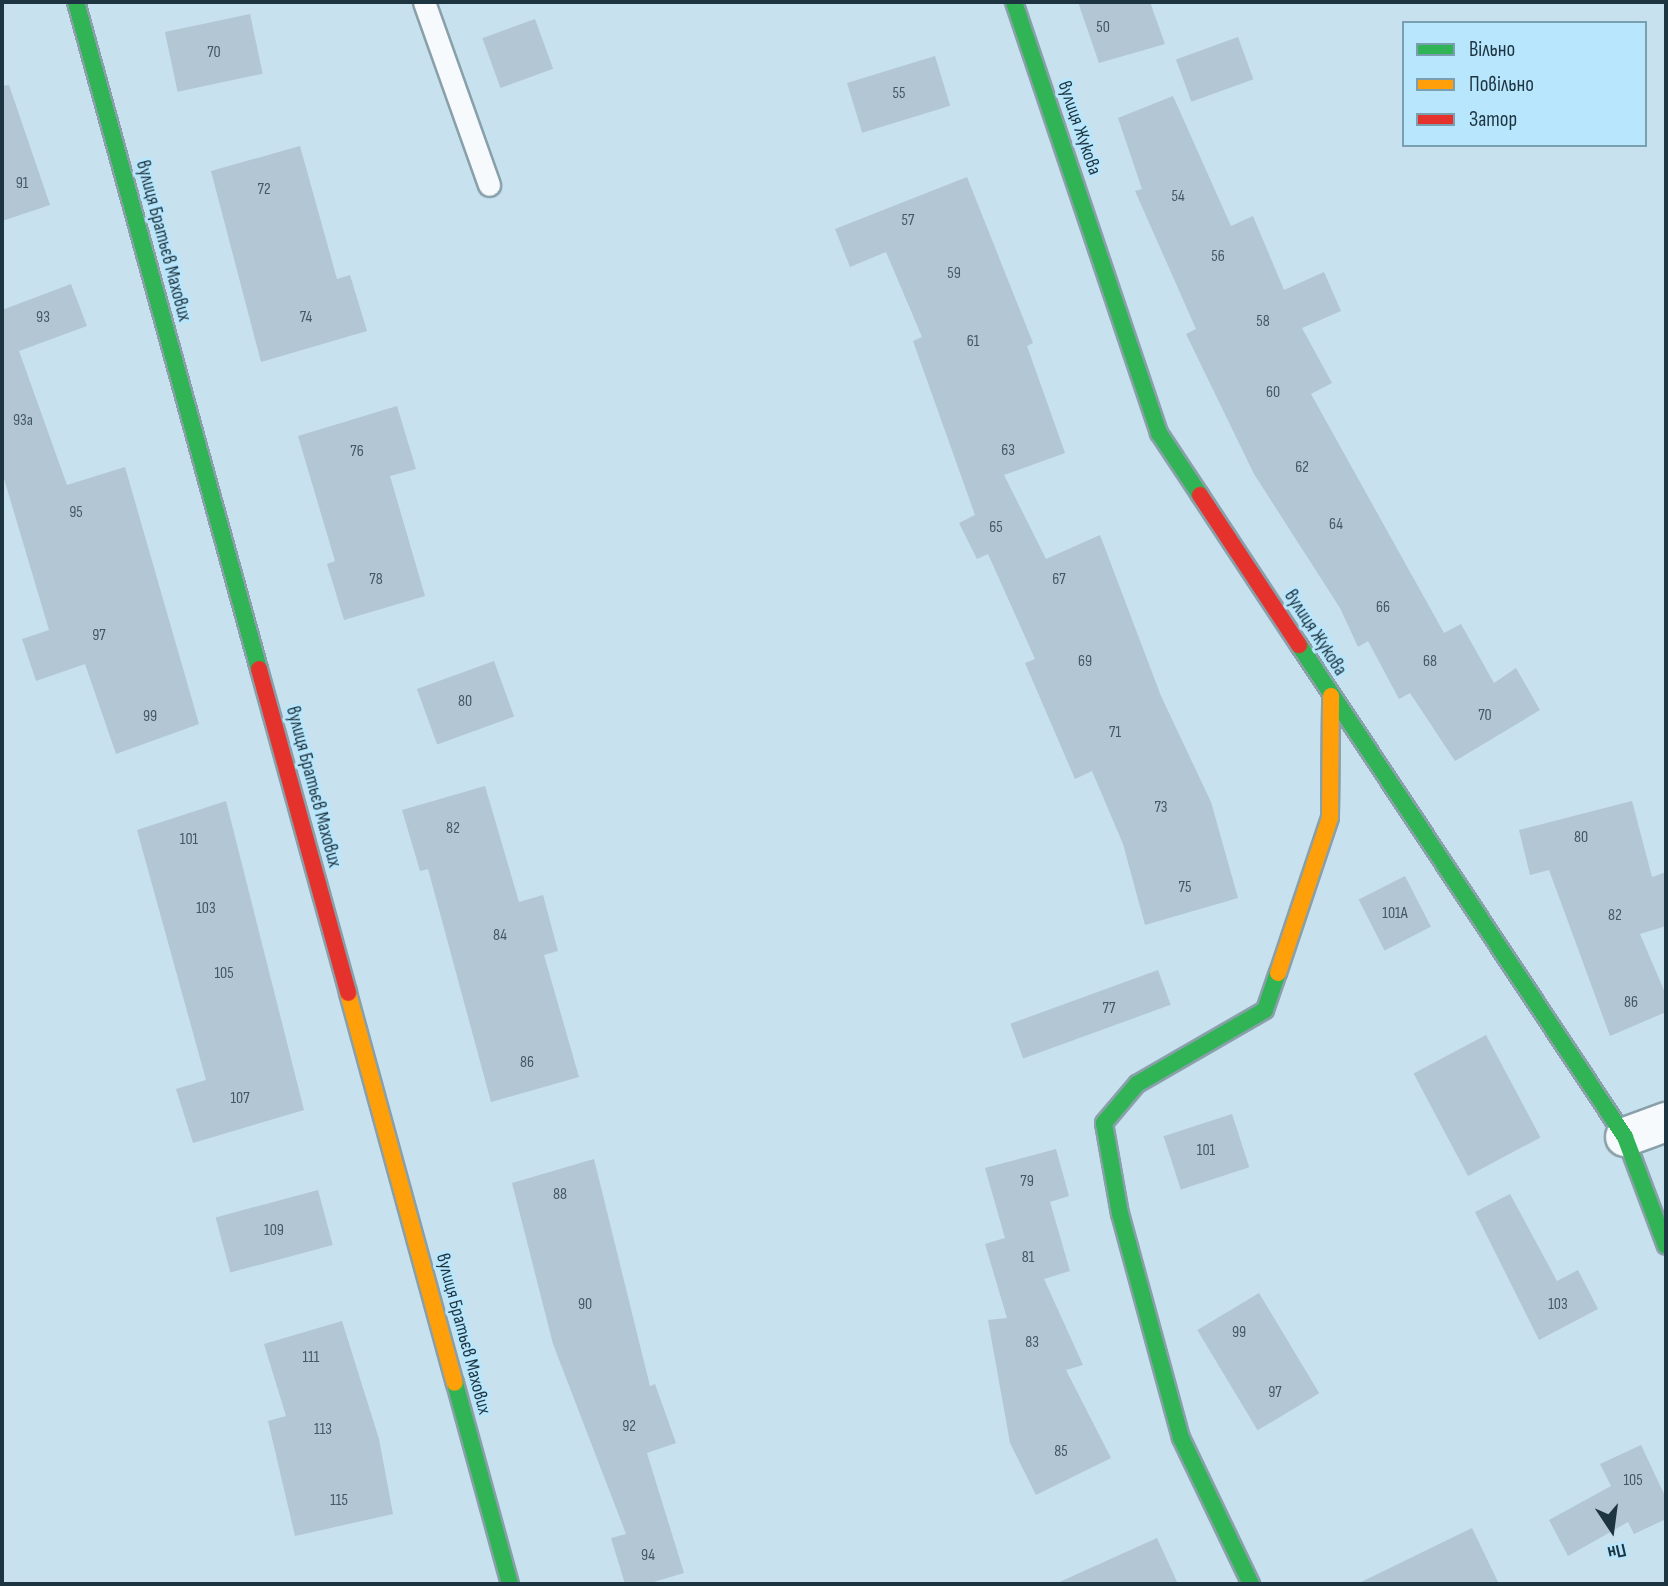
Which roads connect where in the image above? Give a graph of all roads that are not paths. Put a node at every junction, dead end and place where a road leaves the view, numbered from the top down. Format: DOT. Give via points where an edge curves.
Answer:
graph roads {
  1 [pos="76,2"];
  2 [pos="424,2"];
  3 [pos="1014,2"];
  4 [pos="489,185"];
  5 [pos="1331,696"];
  6 [pos="1666,1122"];
  7 [pos="1625,1137"];
  8 [pos="1666,1246"];
  9 [pos="510,1584"];
  10 [pos="1251,1584"];
  1 -- 9 [label="street, вулиця Братьєв Махових"];
  2 -- 4 [label="lane"];
  3 -- 5 [label="street, вулиця Жукова" via="1159,433"];
  5 -- 7 [label="street, вулиця Жукова"];
  5 -- 10 [label="street" via="1331,818 1265,1010 1137,1084 1104,1123 1120,1214 1181,1438"];
  6 -- 7 [label="street"];
  7 -- 8 [label="street, вулиця Жукова"];
}
